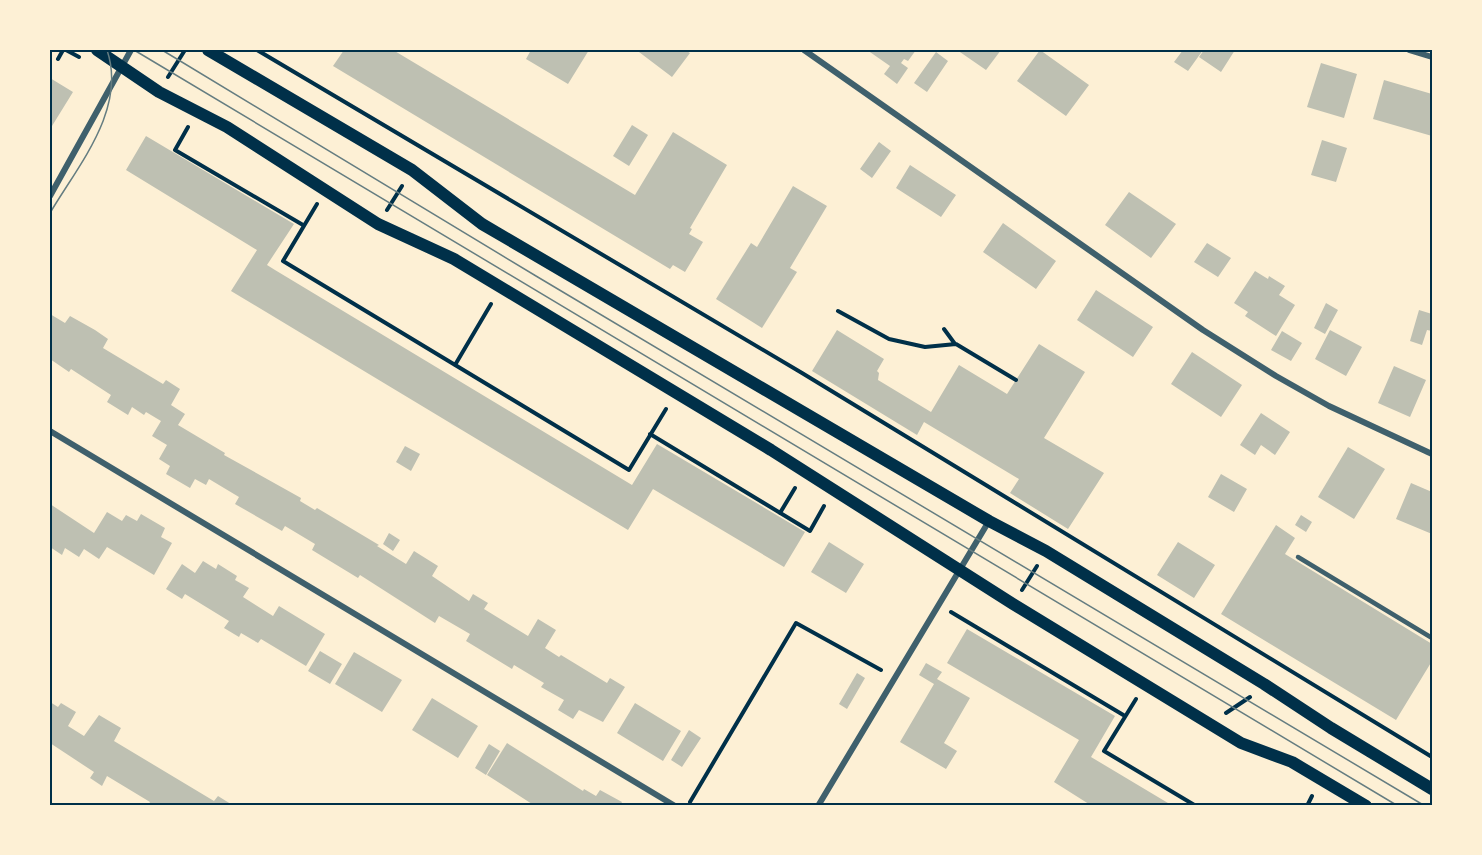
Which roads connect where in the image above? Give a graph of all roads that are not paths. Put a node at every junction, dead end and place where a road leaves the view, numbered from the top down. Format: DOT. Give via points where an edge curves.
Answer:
graph roads {
  1 [pos="97,50"];
  2 [pos="131,50"];
  3 [pos="208,50"];
  4 [pos="804,50"];
  5 [pos="1409,50"];
  6 [pos="1432,57"];
  7 [pos="122,65"];
  8 [pos="50,196"];
  9 [pos="50,431"];
  10 [pos="1432,454"];
  11 [pos="989,521"];
  12 [pos="1298,557"];
  13 [pos="960,571"];
  14 [pos="1432,638"];
  15 [pos="1432,789"];
  16 [pos="675,806"];
  17 [pos="818,806"];
  18 [pos="1366,806"];
  1 -- 7 [label="main road"];
  2 -- 7 [label="street"];
  3 -- 11 [label="main road" via="412,170 482,224"];
  4 -- 10 [label="street" via="1203,330 1329,406"];
  5 -- 6 [label="street"];
  7 -- 8 [label="street"];
  7 -- 13 [label="main road" via="159,92 227,127 378,224 454,259 771,450"];
  9 -- 16 [label="street"];
  11 -- 13 [label="street"];
  11 -- 15 [label="main road" via="1046,551"];
  12 -- 14 [label="lane"];
  13 -- 17 [label="street"];
  13 -- 18 [label="main road" via="1241,743 1298,765"];
}
